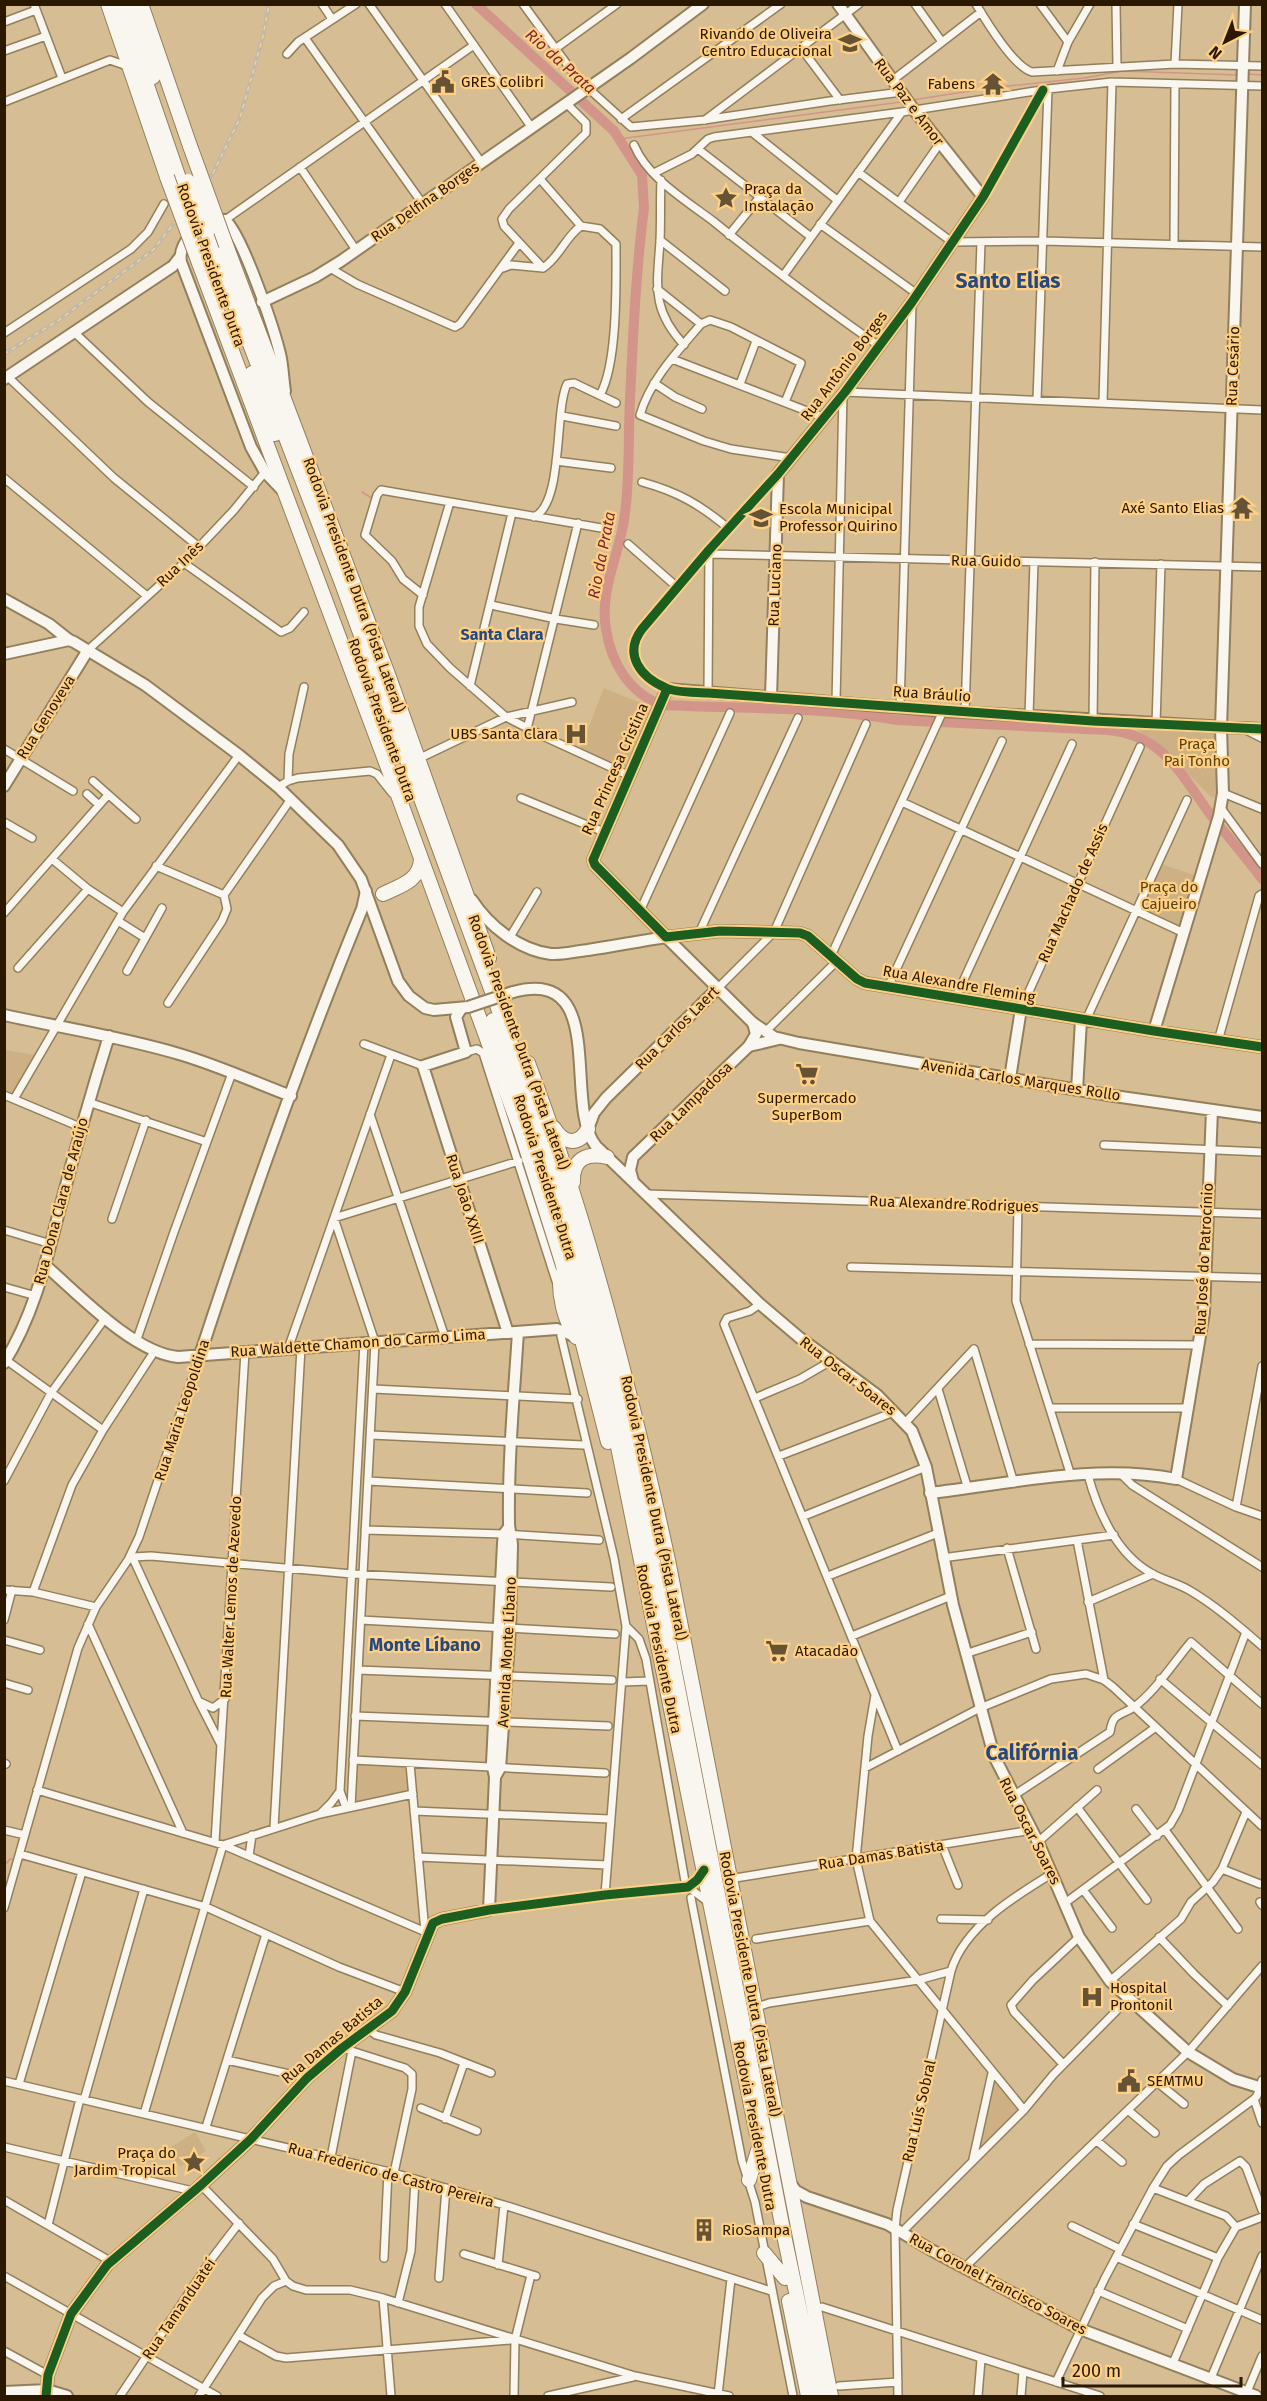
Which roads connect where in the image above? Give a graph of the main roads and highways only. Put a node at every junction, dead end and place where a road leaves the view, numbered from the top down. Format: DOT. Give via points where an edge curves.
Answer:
graph roads {
  1 [pos="108,4"];
  2 [pos="119,4"];
  3 [pos="130,4"];
  4 [pos="141,4"];
  5 [pos="148,4"];
  6 [pos="179,114"];
  7 [pos="185,186"];
  8 [pos="204,234"];
  9 [pos="421,859"];
  10 [pos="382,894"];
  11 [pos="548,1116"];
  12 [pos="588,1129"];
  13 [pos="607,1157"];
  14 [pos="574,1193"];
  15 [pos="562,1262"];
  16 [pos="586,1355"];
  17 [pos="638,1545"];
  18 [pos="759,2147"];
  19 [pos="749,2180"];
  20 [pos="764,2253"];
  21 [pos="785,2278"];
  22 [pos="835,2391"];
  23 [pos="808,2397"];
  24 [pos="818,2397"];
  1 -- 9 [label="highway, Rodovia Presidente Dutra (Pista Lateral), bridge" via="167,177"];
  2 -- 7 [label="highway, Rodovia Presidente Dutra"];
  3 -- 7 [label="highway, Rodovia Presidente Dutra"];
  4 -- 6 [label="highway, Rodovia Presidente Dutra (Pista Lateral)"];
  5 -- 6 [label="highway" via="174,80"];
  6 -- 11 [label="highway, Rodovia Presidente Dutra (Pista Lateral), bridge"];
  7 -- 8 [label="highway, Rodovia Presidente Dutra, bridge"];
  8 -- 17 [label="highway, Rodovia Presidente Dutra" via="547,1176 582,1294"];
  8 -- 24 [label="highway, Rodovia Presidente Dutra" via="341,581 523,1076 588,1279 639,1487"];
  9 -- 10 [label="highway, Rua Maria Leopoldina" via="420,871 414,878"];
  9 -- 15 [label="highway, Rodovia Presidente Dutra (Pista Lateral)" via="518,1122"];
  11 -- 12 [label="highway" via="567,1142 580,1140"];
  11 -- 14 [label="highway, Rodovia Presidente Dutra (Pista Lateral)"];
  13 -- 14 [label="highway" via="591,1154 582,1158 573,1170"];
  14 -- 22 [label="highway, Rodovia Presidente Dutra (Pista Lateral)" via="640,1432 668,1560 788,2180"];
  15 -- 16 [label="highway, Rodovia Presidente Dutra (Pista Lateral)"];
  15 -- 16 [label="highway" via="565,1330"];
  16 -- 17 [label="highway, Rodovia Presidente Dutra (Pista Lateral)"];
  17 -- 18 [label="highway, Rodovia Presidente Dutra"];
  18 -- 19 [label="highway"];
  18 -- 21 [label="highway, Rodovia Presidente Dutra"];
  20 -- 21 [label="highway"];
  21 -- 23 [label="highway, Rodovia Presidente Dutra"];
}
